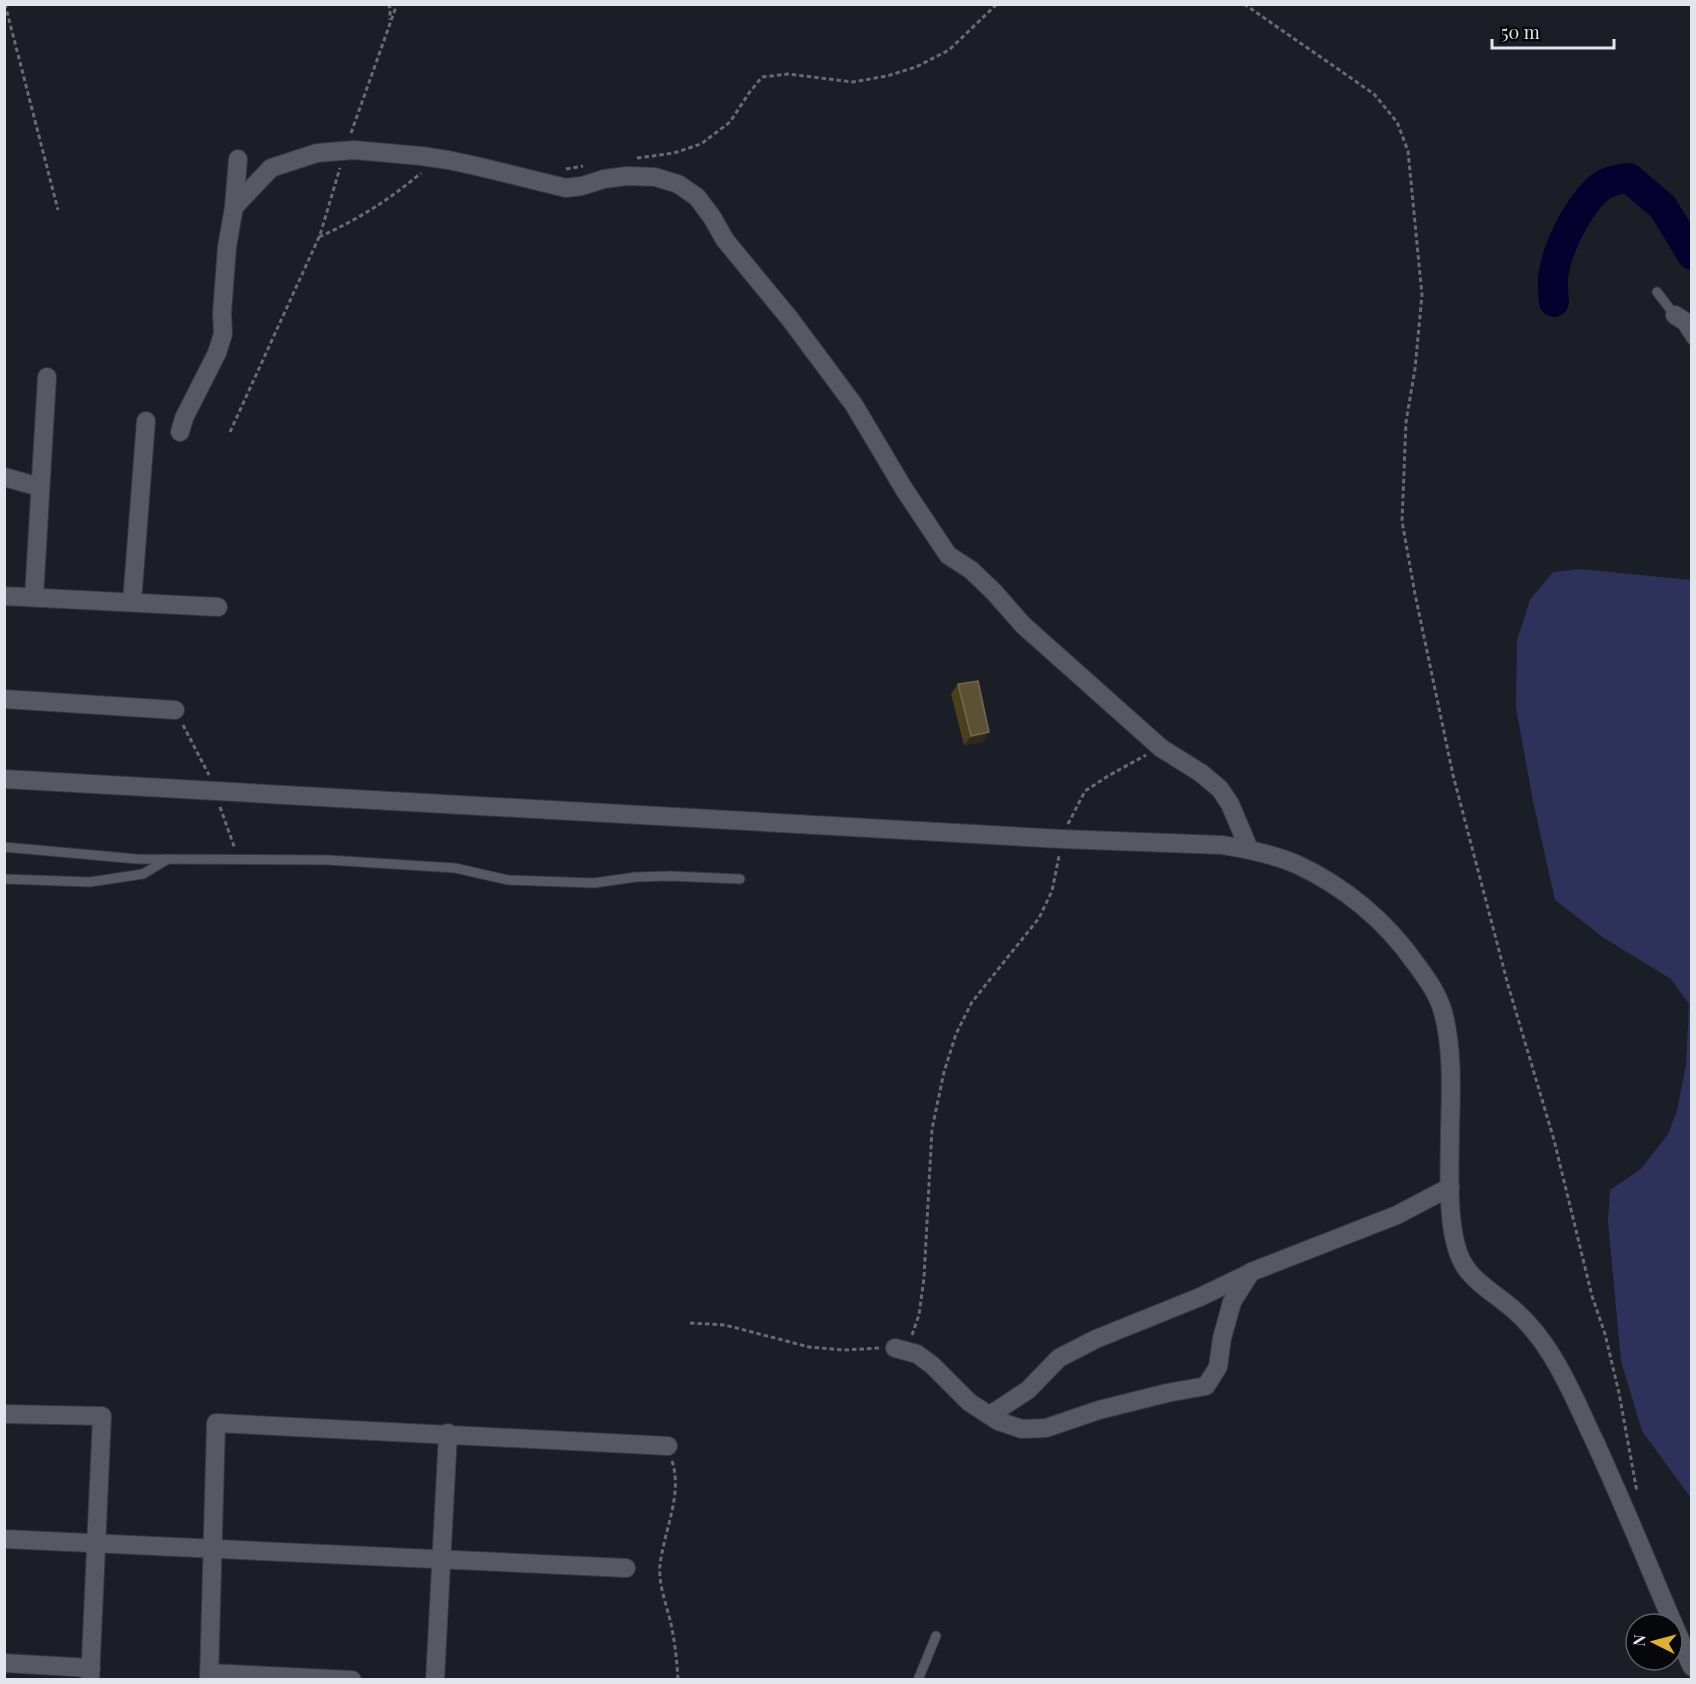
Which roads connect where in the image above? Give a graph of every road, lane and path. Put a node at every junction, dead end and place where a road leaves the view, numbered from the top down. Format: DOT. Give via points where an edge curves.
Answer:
graph roads {
  1 [pos="5,4"];
  2 [pos="388,4"];
  3 [pos="397,4"];
  4 [pos="997,4"];
  5 [pos="1244,4"];
  6 [pos="389,25"];
  7 [pos="344,151"];
  8 [pos="636,158"];
  9 [pos="238,159"];
  10 [pos="592,165"];
  11 [pos="557,171"];
  12 [pos="423,172"];
  13 [pos="234,207"];
  14 [pos="58,210"];
  15 [pos="319,237"];
  16 [pos="1657,292"];
  17 [pos="1675,315"];
  18 [pos="1692,326"];
  19 [pos="1692,340"];
  20 [pos="46,377"];
  21 [pos="146,421"];
  22 [pos="180,432"];
  23 [pos="230,432"];
  24 [pos="4,477"];
  25 [pos="40,487"];
  26 [pos="4,596"];
  27 [pos="34,597"];
  28 [pos="132,602"];
  29 [pos="218,607"];
  30 [pos="4,699"];
  31 [pos="175,710"];
  32 [pos="1161,748"];
  33 [pos="4,779"];
  34 [pos="1062,839"];
  35 [pos="4,847"];
  36 [pos="1249,849"];
  37 [pos="168,858"];
  38 [pos="4,879"];
  39 [pos="740,879"];
  40 [pos="1450,1187"];
  41 [pos="1251,1272"];
  42 [pos="690,1323"];
  43 [pos="901,1350"];
  44 [pos="4,1414"];
  45 [pos="990,1415"];
  46 [pos="448,1433"];
  47 [pos="668,1446"];
  48 [pos="1638,1494"];
  49 [pos="4,1539"];
  50 [pos="96,1544"];
  51 [pos="212,1548"];
  52 [pos="441,1559"];
  53 [pos="626,1568"];
  54 [pos="936,1636"];
  55 [pos="4,1664"];
  56 [pos="1692,1667"];
  57 [pos="91,1674"];
  58 [pos="209,1676"];
  59 [pos="341,1679"];
  60 [pos="435,1680"];
  61 [pos="678,1680"];
  62 [pos="918,1680"];
  1 -- 14 [label="path"];
  2 -- 6 [label="path"];
  3 -- 6 [label="path"];
  4 -- 8 [label="path" via="949,50 916,67 853,82 788,74 762,77 730,122 701,144 674,153"];
  5 -- 48 [label="path" via="1374,94 1397,122 1408,151 1422,295 1406,422 1402,520 1453,775 1605,1334"];
  6 -- 7 [label="path"];
  7 -- 13 [label="street" via="317,153 271,168"];
  7 -- 15 [label="path"];
  7 -- 32 [label="street" via="421,156 566,188 627,176 655,177 678,184 697,197 725,240 854,405 948,555 971,570 1023,625"];
  9 -- 13 [label="street"];
  10 -- 11 [label="path"];
  12 -- 15 [label="path" via="352,222"];
  13 -- 22 [label="street" via="227,247 223,334"];
  15 -- 23 [label="path"];
  16 -- 17 [label="lane"];
  17 -- 18 [label="street"];
  17 -- 19 [label="lane"];
  20 -- 25 [label="street"];
  21 -- 28 [label="street"];
  24 -- 25 [label="street"];
  25 -- 27 [label="street"];
  26 -- 27 [label="street"];
  27 -- 28 [label="street"];
  28 -- 29 [label="street"];
  30 -- 31 [label="street"];
  32 -- 34 [label="path" via="1085,791"];
  32 -- 36 [label="street" via="1220,789"];
  33 -- 34 [label="street"];
  34 -- 36 [label="street"];
  34 -- 43 [label="path" via="1052,891 1039,918 972,1002 944,1072 932,1129 918,1315"];
  35 -- 37 [label="lane" via="137,859"];
  36 -- 40 [label="street" via="1296,864 1350,897 1386,925 1435,992 1447,1031"];
  37 -- 38 [label="lane" via="143,874 90,882"];
  37 -- 39 [label="lane" via="328,860 455,868 508,880 594,883 670,876"];
  40 -- 41 [label="street" via="1397,1215"];
  40 -- 56 [label="street" via="1454,1233 1464,1265 1533,1328 1552,1356 1624,1504"];
  41 -- 45 [label="street" via="1059,1358 1028,1390"];
  41 -- 45 [label="street" via="1232,1302 1218,1367 1206,1386 1099,1410 1046,1428 1022,1429"];
  42 -- 43 [label="path" via="725,1325 809,1347"];
  43 -- 45 [label="street" via="932,1365 969,1402"];
  44 -- 50 [label="street" via="102,1416"];
  46 -- 47 [label="street"];
  46 -- 51 [label="street" via="216,1423"];
  46 -- 52 [label="street"];
  47 -- 61 [label="path" via="677,1475 659,1569"];
  49 -- 50 [label="street"];
  50 -- 51 [label="street"];
  50 -- 57 [label="street"];
  51 -- 52 [label="street"];
  51 -- 58 [label="street"];
  52 -- 53 [label="street"];
  52 -- 60 [label="street"];
  54 -- 62 [label="lane"];
  55 -- 57 [label="street"];
  58 -- 59 [label="street"];
}
